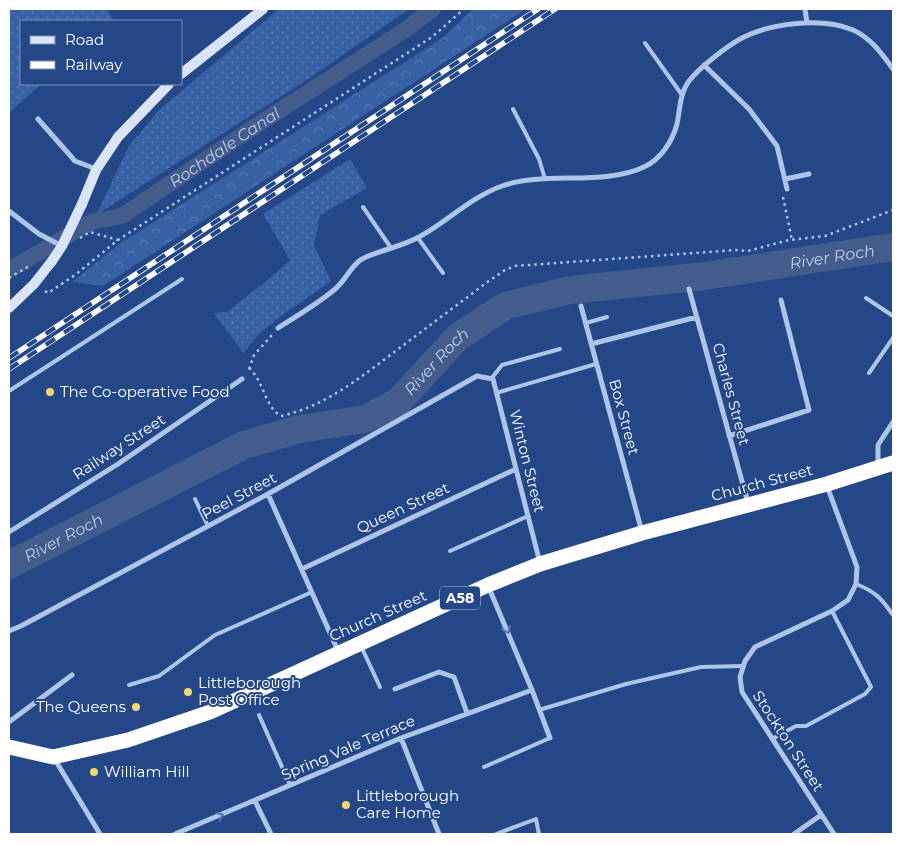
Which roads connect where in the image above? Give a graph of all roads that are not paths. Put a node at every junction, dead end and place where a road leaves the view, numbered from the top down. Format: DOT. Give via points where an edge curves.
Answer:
graph roads {
  1 [pos="263,9"];
  2 [pos="806,9"];
  3 [pos="807,23"];
  4 [pos="645,43"];
  5 [pos="704,66"];
  6 [pos="893,69"];
  7 [pos="182,73"];
  8 [pos="168,85"];
  9 [pos="682,95"];
  10 [pos="512,109"];
  11 [pos="38,119"];
  12 [pos="96,170"];
  13 [pos="809,174"];
  14 [pos="785,178"];
  15 [pos="545,179"];
  16 [pos="787,189"];
  17 [pos="363,207"];
  18 [pos="9,212"];
  19 [pos="418,238"];
  20 [pos="62,246"];
  21 [pos="391,248"];
  22 [pos="443,273"];
  23 [pos="182,279"];
  24 [pos="689,289"];
  25 [pos="866,298"];
  26 [pos="781,300"];
  27 [pos="581,306"];
  28 [pos="9,308"];
  29 [pos="893,316"];
  30 [pos="608,317"];
  31 [pos="697,317"];
  32 [pos="586,323"];
  33 [pos="278,328"];
  34 [pos="893,338"];
  35 [pos="591,344"];
  36 [pos="560,349"];
  37 [pos="596,364"];
  38 [pos="869,373"];
  39 [pos="242,379"];
  40 [pos="491,379"];
  41 [pos="9,391"];
  42 [pos="496,393"];
  43 [pos="893,422"];
  44 [pos="729,436"];
  45 [pos="893,463"];
  46 [pos="878,467"];
  47 [pos="516,469"];
  48 [pos="827,484"];
  49 [pos="268,494"];
  50 [pos="195,499"];
  51 [pos="748,505"];
  52 [pos="528,516"];
  53 [pos="208,526"];
  54 [pos="9,532"];
  55 [pos="642,534"];
  56 [pos="450,551"];
  57 [pos="540,564"];
  58 [pos="302,569"];
  59 [pos="856,584"];
  60 [pos="488,586"];
  61 [pos="312,592"];
  62 [pos="832,611"];
  63 [pos="893,615"];
  64 [pos="9,631"];
  65 [pos="359,644"];
  66 [pos="339,653"];
  67 [pos="743,666"];
  68 [pos="72,675"];
  69 [pos="129,685"];
  70 [pos="380,687"];
  71 [pos="396,688"];
  72 [pos="532,690"];
  73 [pos="539,710"];
  74 [pos="466,713"];
  75 [pos="259,715"];
  76 [pos="9,722"];
  77 [pos="401,738"];
  78 [pos="550,738"];
  79 [pos="772,739"];
  80 [pos="9,747"];
  81 [pos="53,757"];
  82 [pos="484,767"];
  83 [pos="290,785"];
  84 [pos="255,801"];
  85 [pos="821,815"];
  86 [pos="100,834"];
  87 [pos="175,834"];
  88 [pos="271,834"];
  89 [pos="439,834"];
  90 [pos="496,834"];
  91 [pos="539,834"];
  92 [pos="794,834"];
  93 [pos="834,834"];
  1 -- 7 [label="main road"];
  2 -- 3 [label="street"];
  3 -- 5 [label="street" via="760,31 742,38"];
  3 -- 6 [label="street" via="834,24 854,31 874,44"];
  4 -- 9 [label="lane"];
  5 -- 9 [label="street" via="689,81"];
  5 -- 14 [label="street" via="749,109 777,146"];
  8 -- 12 [label="main road" via="118,137"];
  9 -- 15 [label="street" via="677,124 667,147 646,167 611,175"];
  10 -- 15 [label="lane" via="539,158"];
  11 -- 12 [label="street" via="75,161"];
  12 -- 20 [label="main road, bridge"];
  13 -- 14 [label="street"];
  14 -- 16 [label="street"];
  15 -- 19 [label="street" via="519,181 486,193"];
  17 -- 21 [label="lane"];
  18 -- 20 [label="street"];
  19 -- 21 [label="street"];
  19 -- 22 [label="lane"];
  20 -- 28 [label="main road, bridge" via="34,284"];
  21 -- 33 [label="street" via="360,260 336,289"];
  23 -- 41 [label="lane"];
  24 -- 31 [label="street, Charles Street"];
  25 -- 29 [label="lane"];
  26 -- 44 [label="street" via="809,410"];
  27 -- 32 [label="street, Box Street"];
  30 -- 32 [label="lane"];
  31 -- 35 [label="street"];
  31 -- 44 [label="street, Charles Street"];
  32 -- 35 [label="street, Box Street"];
  34 -- 38 [label="lane"];
  35 -- 37 [label="street, Box Street"];
  36 -- 40 [label="lane" via="502,365"];
  37 -- 42 [label="lane"];
  37 -- 55 [label="street, Box Street"];
  39 -- 54 [label="street, Railway Street" via="118,464"];
  40 -- 42 [label="street, Winton Street"];
  40 -- 49 [label="street, Peel Street" via="477,376"];
  42 -- 47 [label="street, Winton Street"];
  43 -- 46 [label="street" via="878,445"];
  44 -- 51 [label="street, Charles Street"];
  45 -- 46 [label="highway, A58"];
  46 -- 48 [label="highway, Church Street / A58"];
  47 -- 52 [label="street, Winton Street"];
  47 -- 58 [label="street, Queen Street"];
  48 -- 51 [label="highway, Church Street / A58"];
  48 -- 59 [label="street" via="857,567"];
  49 -- 53 [label="street, Peel Street"];
  49 -- 58 [label="street"];
  50 -- 53 [label="lane"];
  51 -- 55 [label="highway, Church Street / A58"];
  52 -- 56 [label="lane"];
  52 -- 57 [label="street, Winton Street"];
  53 -- 64 [label="street, Peel Street"];
  55 -- 57 [label="highway, Church Street / A58"];
  57 -- 60 [label="highway, Church Street / A58"];
  58 -- 61 [label="street"];
  59 -- 62 [label="street" via="848,600"];
  59 -- 63 [label="lane" via="871,590"];
  60 -- 65 [label="highway, Church Street / A58"];
  60 -- 72 [label="street, one-way"];
  61 -- 66 [label="street"];
  61 -- 69 [label="lane" via="215,635 159,676"];
  62 -- 67 [label="street" via="755,647"];
  62 -- 79 [label="lane" via="871,687 865,694 806,726 796,726"];
  65 -- 66 [label="highway, Church Street / A58"];
  65 -- 70 [label="lane"];
  66 -- 81 [label="highway, Church Street / A58" via="210,712 128,740"];
  67 -- 73 [label="lane" via="701,667 626,684"];
  67 -- 79 [label="street, Stockton Street" via="740,678 742,692"];
  68 -- 76 [label="street"];
  71 -- 74 [label="street" via="439,672 454,677"];
  72 -- 73 [label="street"];
  72 -- 74 [label="street, Spring Vale Terrace"];
  73 -- 78 [label="street"];
  74 -- 77 [label="street, Spring Vale Terrace"];
  75 -- 83 [label="lane"];
  77 -- 83 [label="street, Spring Vale Terrace"];
  77 -- 89 [label="street"];
  78 -- 82 [label="lane"];
  79 -- 85 [label="street, Stockton Street"];
  80 -- 81 [label="highway, Church Street / A58"];
  81 -- 86 [label="street"];
  83 -- 84 [label="street, Spring Vale Terrace"];
  87 -- 84 [label="street, Spring Vale Terrace, one-way"];
  84 -- 88 [label="street"];
  85 -- 92 [label="street"];
  85 -- 93 [label="street, Stockton Street"];
  90 -- 91 [label="lane" via="536,819"];
}
